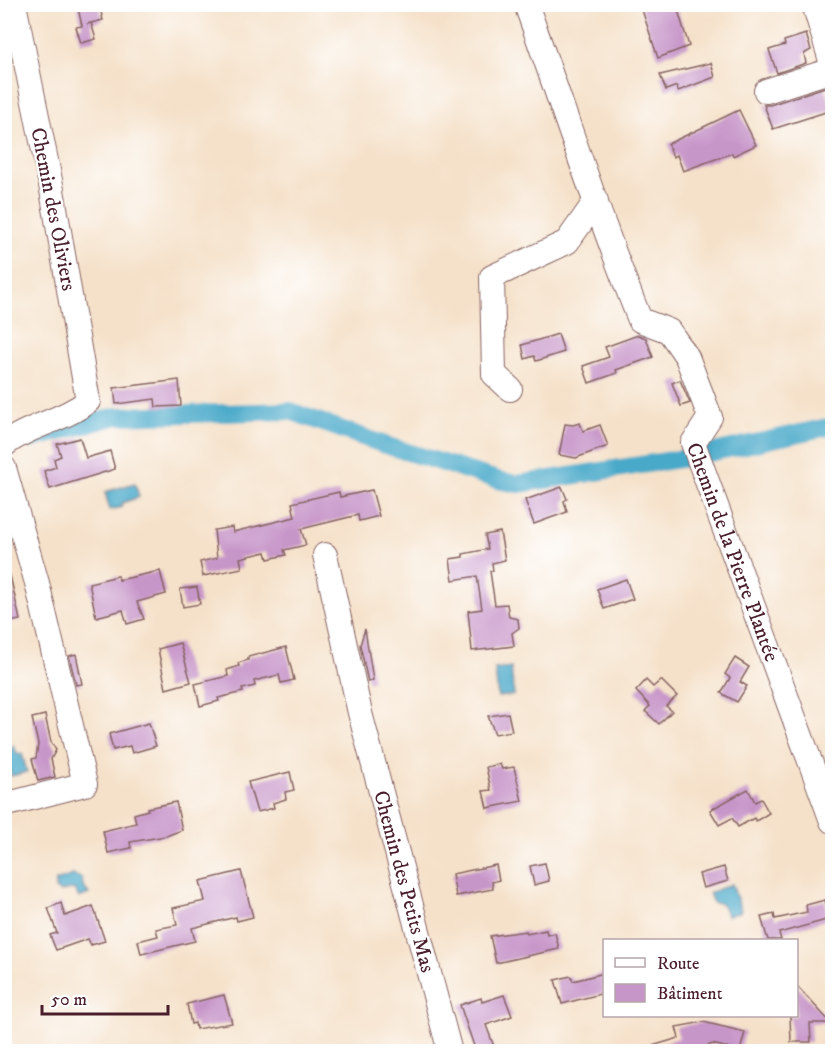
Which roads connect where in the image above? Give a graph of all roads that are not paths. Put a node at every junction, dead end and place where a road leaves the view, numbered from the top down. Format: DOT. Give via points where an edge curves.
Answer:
graph roads {
  1 [pos="14,4"];
  2 [pos="526,4"];
  3 [pos="814,4"];
  4 [pos="832,64"];
  5 [pos="832,70"];
  6 [pos="766,91"];
  7 [pos="596,201"];
  8 [pos="510,389"];
  9 [pos="10,441"];
  10 [pos="4,468"];
  11 [pos="325,555"];
  12 [pos="4,805"];
  13 [pos="832,821"];
  14 [pos="450,1052"];
  1 -- 9 [label="street, Chemin des Oliviers" via="52,190 88,401 78,410"];
  2 -- 7 [label="street, Chemin de la Pierre Plantée"];
  3 -- 4 [label="street"];
  5 -- 6 [label="street"];
  7 -- 8 [label="street" via="567,242 492,277 494,374"];
  7 -- 13 [label="street, Chemin de la Pierre Plantée" via="640,320 669,331 687,357 710,417 693,443"];
  10 -- 12 [label="street" via="37,584 85,784"];
  11 -- 14 [label="street, Chemin des Petits Mas" via="360,712"];
}
